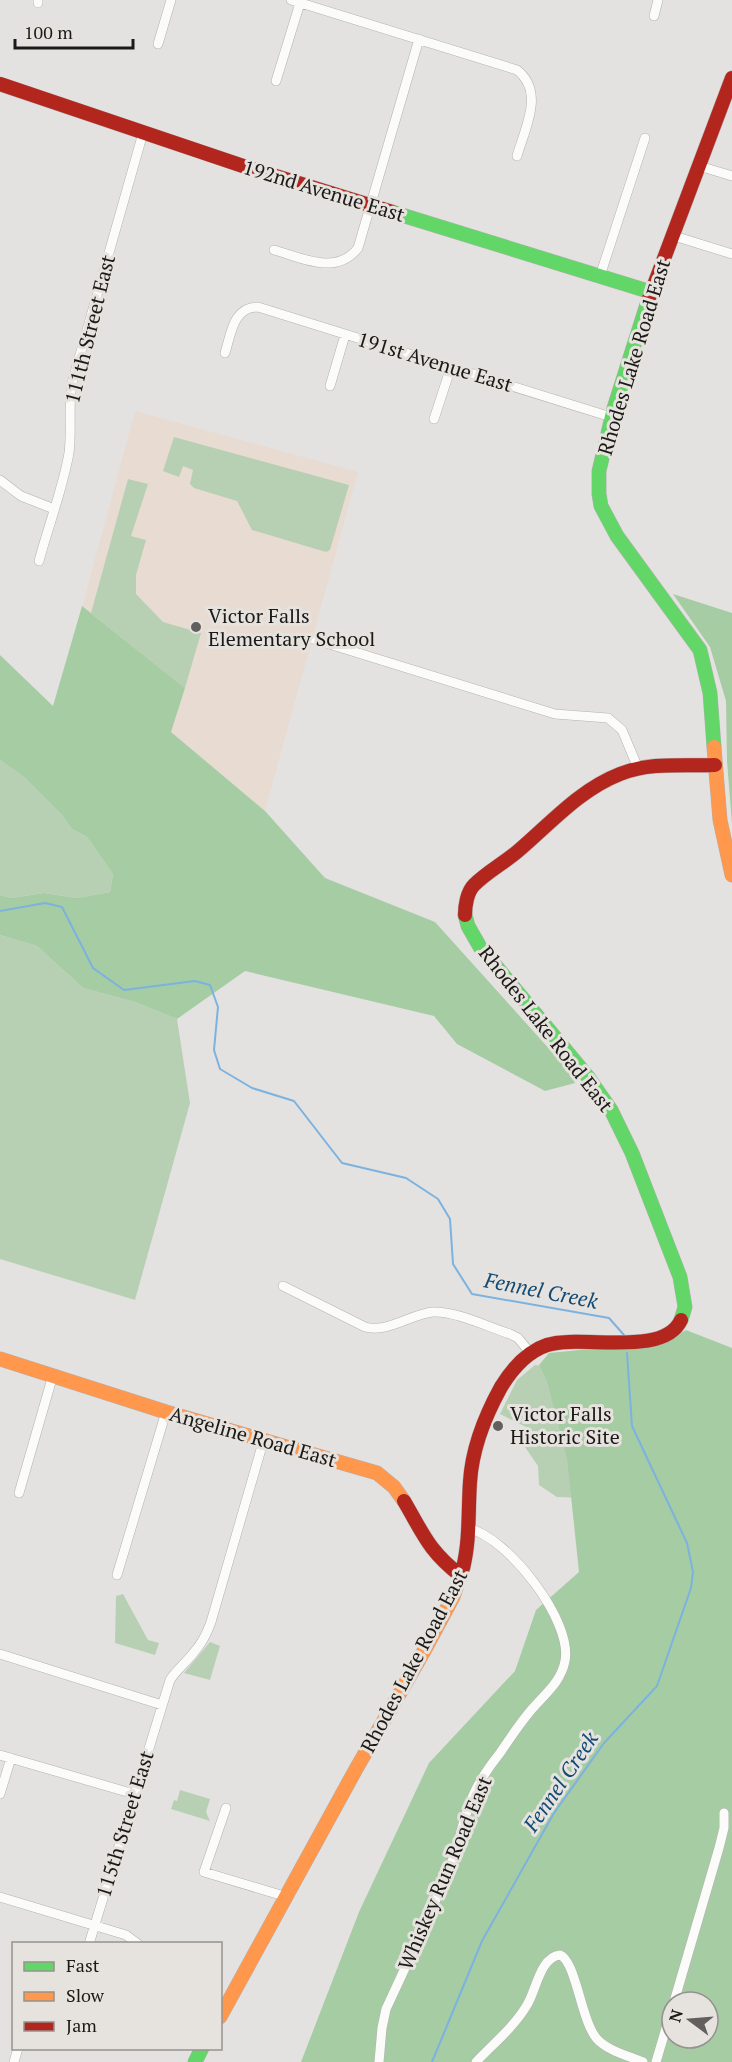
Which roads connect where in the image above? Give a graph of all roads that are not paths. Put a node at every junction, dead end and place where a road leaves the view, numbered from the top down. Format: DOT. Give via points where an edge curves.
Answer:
graph roads {
  1 [pos="171,0"];
  2 [pos="658,0"];
  3 [pos="296,1"];
  4 [pos="654,16"];
  5 [pos="419,39"];
  6 [pos="158,44"];
  7 [pos="732,78"];
  8 [pos="276,81"];
  9 [pos="0,84"];
  10 [pos="143,133"];
  11 [pos="645,138"];
  12 [pos="516,156"];
  13 [pos="699,166"];
  14 [pos="732,176"];
  15 [pos="371,207"];
  16 [pos="674,236"];
  17 [pos="274,250"];
  18 [pos="732,254"];
  19 [pos="600,276"];
  20 [pos="651,292"];
  21 [pos="345,334"];
  22 [pos="225,353"];
  23 [pos="451,367"];
  24 [pos="330,386"];
  25 [pos="611,417"];
  26 [pos="434,419"];
  27 [pos="0,480"];
  28 [pos="54,509"];
  29 [pos="39,561"];
  30 [pos="313,639"];
  31 [pos="715,765"];
  32 [pos="638,768"];
  33 [pos="732,875"];
  34 [pos="283,1286"];
  35 [pos="531,1354"];
  36 [pos="0,1359"];
  37 [pos="53,1375"];
  38 [pos="166,1412"];
  39 [pos="264,1439"];
  40 [pos="19,1493"];
  41 [pos="470,1529"];
  42 [pos="117,1575"];
  43 [pos="461,1576"];
  44 [pos="0,1654"];
  45 [pos="162,1705"];
  46 [pos="0,1755"];
  47 [pos="11,1758"];
  48 [pos="0,1794"];
  49 [pos="134,1794"];
  50 [pos="226,1808"];
  51 [pos="724,1813"];
  52 [pos="0,1897"];
  53 [pos="287,1897"];
  54 [pos="94,1925"];
  55 [pos="90,1942"];
  56 [pos="135,1942"];
  57 [pos="678,1990"];
  58 [pos="222,2013"];
  59 [pos="379,2062"];
  60 [pos="476,2062"];
  61 [pos="644,2062"];
  1 -- 6 [label="street"];
  2 -- 4 [label="street"];
  3 -- 5 [label="street"];
  3 -- 8 [label="street"];
  5 -- 12 [label="street" via="512,68 528,80 533,100"];
  5 -- 15 [label="street"];
  7 -- 13 [label="street, Rhodes Lake Road East"];
  9 -- 10 [label="street, 192nd Avenue East"];
  10 -- 15 [label="street, 192nd Avenue East"];
  10 -- 28 [label="street, 111th Street East" via="72,383 69,451"];
  11 -- 19 [label="street"];
  13 -- 14 [label="street"];
  13 -- 16 [label="street, Rhodes Lake Road East"];
  15 -- 17 [label="street" via="358,248 339,263 325,264"];
  15 -- 19 [label="street, 192nd Avenue East"];
  16 -- 18 [label="street"];
  16 -- 20 [label="street, Rhodes Lake Road East"];
  19 -- 20 [label="street, 192nd Avenue East"];
  20 -- 25 [label="street, Rhodes Lake Road East"];
  21 -- 22 [label="street, 191st Avenue East" via="250,307 236,318"];
  21 -- 23 [label="street, 191st Avenue East"];
  21 -- 24 [label="street"];
  23 -- 25 [label="street, 191st Avenue East"];
  23 -- 26 [label="street"];
  25 -- 31 [label="street, Rhodes Lake Road East" via="599,471 602,506 617,536 700,650 713,703"];
  27 -- 28 [label="street" via="21,496"];
  28 -- 29 [label="street, 111th Street East"];
  30 -- 32 [label="street" via="555,714 608,718 622,730"];
  31 -- 32 [label="street, Rhodes Lake Road East"];
  31 -- 33 [label="street" via="724,848"];
  32 -- 35 [label="street, Rhodes Lake Road East" via="614,775 585,791 473,886 464,915 480,945 610,1108 676,1268 686,1303 679,1324 654,1340 552,1343"];
  34 -- 35 [label="street" via="365,1327 380,1328 443,1312 518,1338"];
  35 -- 41 [label="street, Rhodes Lake Road East" via="508,1377 475,1448 470,1480"];
  36 -- 37 [label="street, Angeline Road East"];
  37 -- 38 [label="street, Angeline Road East"];
  37 -- 40 [label="street"];
  38 -- 39 [label="street, Angeline Road East"];
  38 -- 42 [label="street"];
  39 -- 43 [label="street, Angeline Road East" via="386,1478 401,1495 437,1557"];
  39 -- 45 [label="street, 115th Street East" via="211,1622 204,1639 170,1680"];
  41 -- 43 [label="street, Rhodes Lake Road East"];
  41 -- 59 [label="street, Whiskey Run Road East" via="492,1540 533,1581 560,1622 566,1660 556,1682 497,1756 473,1796 451,1865 386,2010"];
  43 -- 53 [label="street, Rhodes Lake Road East"];
  44 -- 45 [label="street"];
  45 -- 49 [label="street, 115th Street East"];
  46 -- 47 [label="street"];
  47 -- 48 [label="street"];
  47 -- 49 [label="street"];
  49 -- 54 [label="street, 115th Street East"];
  50 -- 53 [label="street" via="204,1872"];
  51 -- 57 [label="street" via="720,1848"];
  52 -- 54 [label="street"];
  53 -- 58 [label="street, Rhodes Lake Road East"];
  54 -- 55 [label="street, 115th Street East"];
  54 -- 56 [label="street"];
  60 -- 61 [label="street" via="528,2005 546,1965 560,1955 567,1959 596,2037 620,2053"];
}
